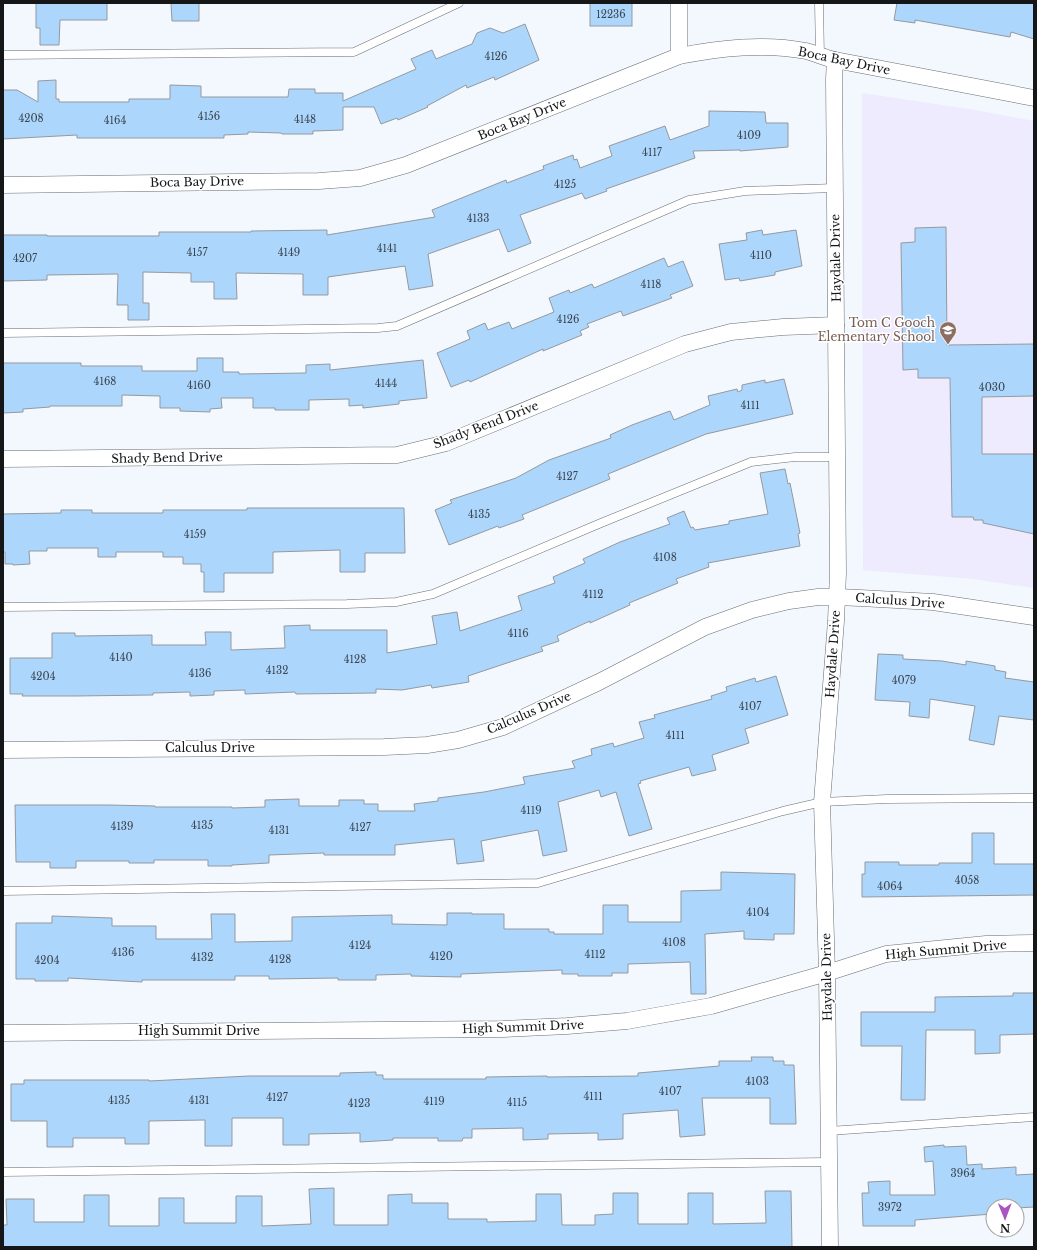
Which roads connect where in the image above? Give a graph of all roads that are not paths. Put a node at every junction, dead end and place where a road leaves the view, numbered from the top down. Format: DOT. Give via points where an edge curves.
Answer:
graph roads {
  1 [pos="459,3"];
  2 [pos="679,3"];
  3 [pos="819,3"];
  4 [pos="3,55"];
  5 [pos="680,56"];
  6 [pos="828,58"];
  7 [pos="1034,98"];
  8 [pos="3,184"];
  9 [pos="835,188"];
  10 [pos="836,325"];
  11 [pos="3,333"];
  12 [pos="837,457"];
  13 [pos="3,459"];
  14 [pos="837,597"];
  15 [pos="3,607"];
  16 [pos="1034,617"];
  17 [pos="3,750"];
  18 [pos="1034,798"];
  19 [pos="822,802"];
  20 [pos="3,891"];
  21 [pos="1034,943"];
  22 [pos="827,973"];
  23 [pos="3,1032"];
  24 [pos="1034,1117"];
  25 [pos="829,1131"];
  26 [pos="829,1162"];
  27 [pos="3,1172"];
  28 [pos="830,1247"];
  1 -- 4 [label="lane" via="354,52"];
  2 -- 5 [label="street"];
  3 -- 6 [label="lane"];
  5 -- 6 [label="street, Boca Bay Drive" via="740,47 776,47"];
  5 -- 8 [label="street, Boca Bay Drive" via="406,165 360,178 319,181"];
  6 -- 7 [label="street, Boca Bay Drive"];
  6 -- 9 [label="street, Haydale Drive" via="834,79"];
  9 -- 10 [label="street, Haydale Drive"];
  9 -- 11 [label="lane" via="745,191 689,200 397,326"];
  10 -- 12 [label="street, Haydale Drive"];
  10 -- 13 [label="street, Shady Bend Drive" via="783,326 731,332 685,344 446,443 397,455"];
  12 -- 14 [label="street, Haydale Drive"];
  12 -- 15 [label="lane" via="795,457 751,462 433,594 396,602"];
  14 -- 16 [label="street, Calculus Drive" via="933,602"];
  14 -- 17 [label="street, Calculus Drive" via="789,601 752,610 705,627 599,682 503,727 458,740 427,745 384,747"];
  14 -- 19 [label="street, Haydale Drive"];
  18 -- 19 [label="lane"];
  19 -- 20 [label="lane" via="783,811 538,883"];
  19 -- 22 [label="street, Haydale Drive"];
  21 -- 22 [label="street, High Summit Drive" via="986,944 886,954"];
  22 -- 23 [label="street, High Summit Drive" via="711,1006 626,1021 567,1026 503,1029"];
  22 -- 25 [label="street, Haydale Drive"];
  24 -- 25 [label="lane"];
  25 -- 26 [label="street, Haydale Drive"];
  26 -- 27 [label="lane"];
  26 -- 28 [label="street, Haydale Drive"];
}
